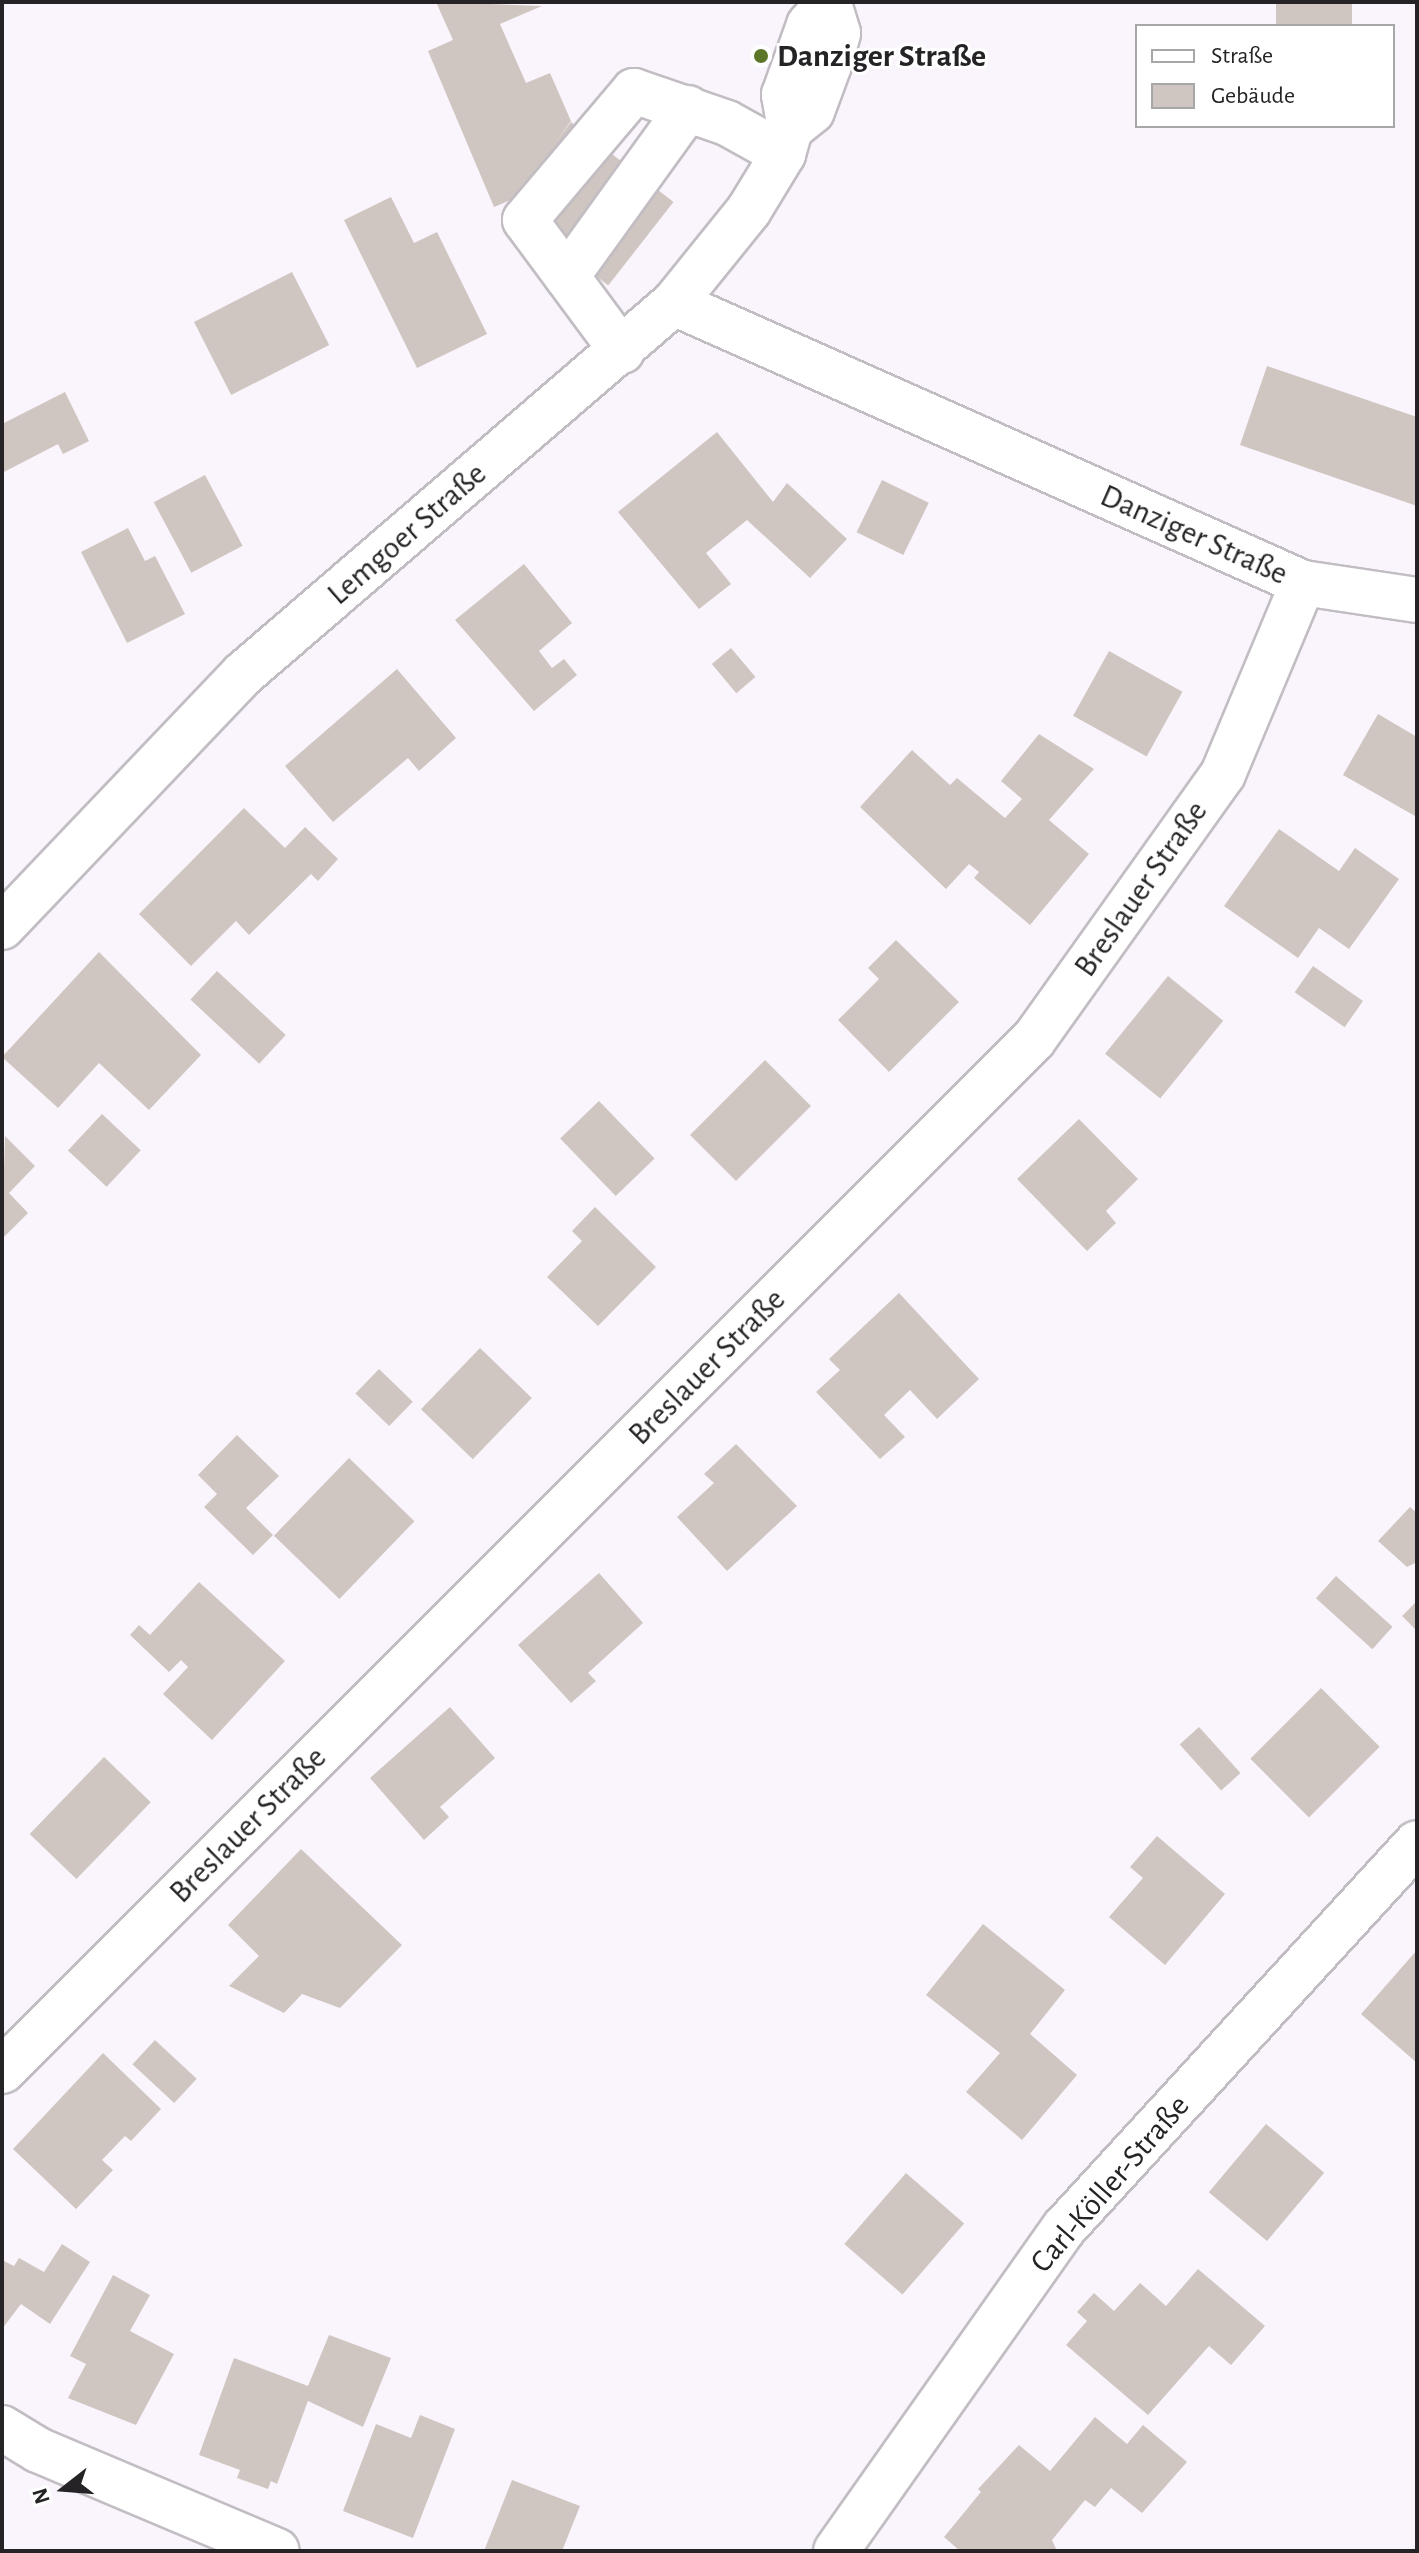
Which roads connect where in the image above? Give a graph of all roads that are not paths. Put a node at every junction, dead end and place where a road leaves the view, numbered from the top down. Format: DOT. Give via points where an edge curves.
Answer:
graph roads {
  1 [pos="830,2"];
  2 [pos="688,108"];
  3 [pos="787,142"];
  4 [pos="567,276"];
  5 [pos="674,303"];
  6 [pos="622,351"];
  7 [pos="1303,583"];
  8 [pos="1417,600"];
  9 [pos="2,927"];
  10 [pos="1417,1843"];
  11 [pos="2,2071"];
  12 [pos="2,2428"];
  13 [pos="277,2551"];
  14 [pos="836,2551"];
  1 -- 3 [label="street" via="809,25 784,95"];
  2 -- 3 [label="street"];
  2 -- 4 [label="street"];
  2 -- 4 [label="street" via="634,91 525,220"];
  3 -- 5 [label="street, Lemgoer Straße" via="749,210"];
  4 -- 6 [label="street"];
  5 -- 6 [label="street, Lemgoer Straße"];
  5 -- 7 [label="street, Danziger Straße"];
  6 -- 9 [label="street, Lemgoer Straße" via="243,674"];
  7 -- 8 [label="street, Danziger Straße"];
  7 -- 11 [label="street, Breslauer Straße" via="1223,774 1034,1039"];
  10 -- 14 [label="street, Carl-Köller-Straße" via="1064,2228"];
  12 -- 13 [label="street" via="38,2450"];
}
